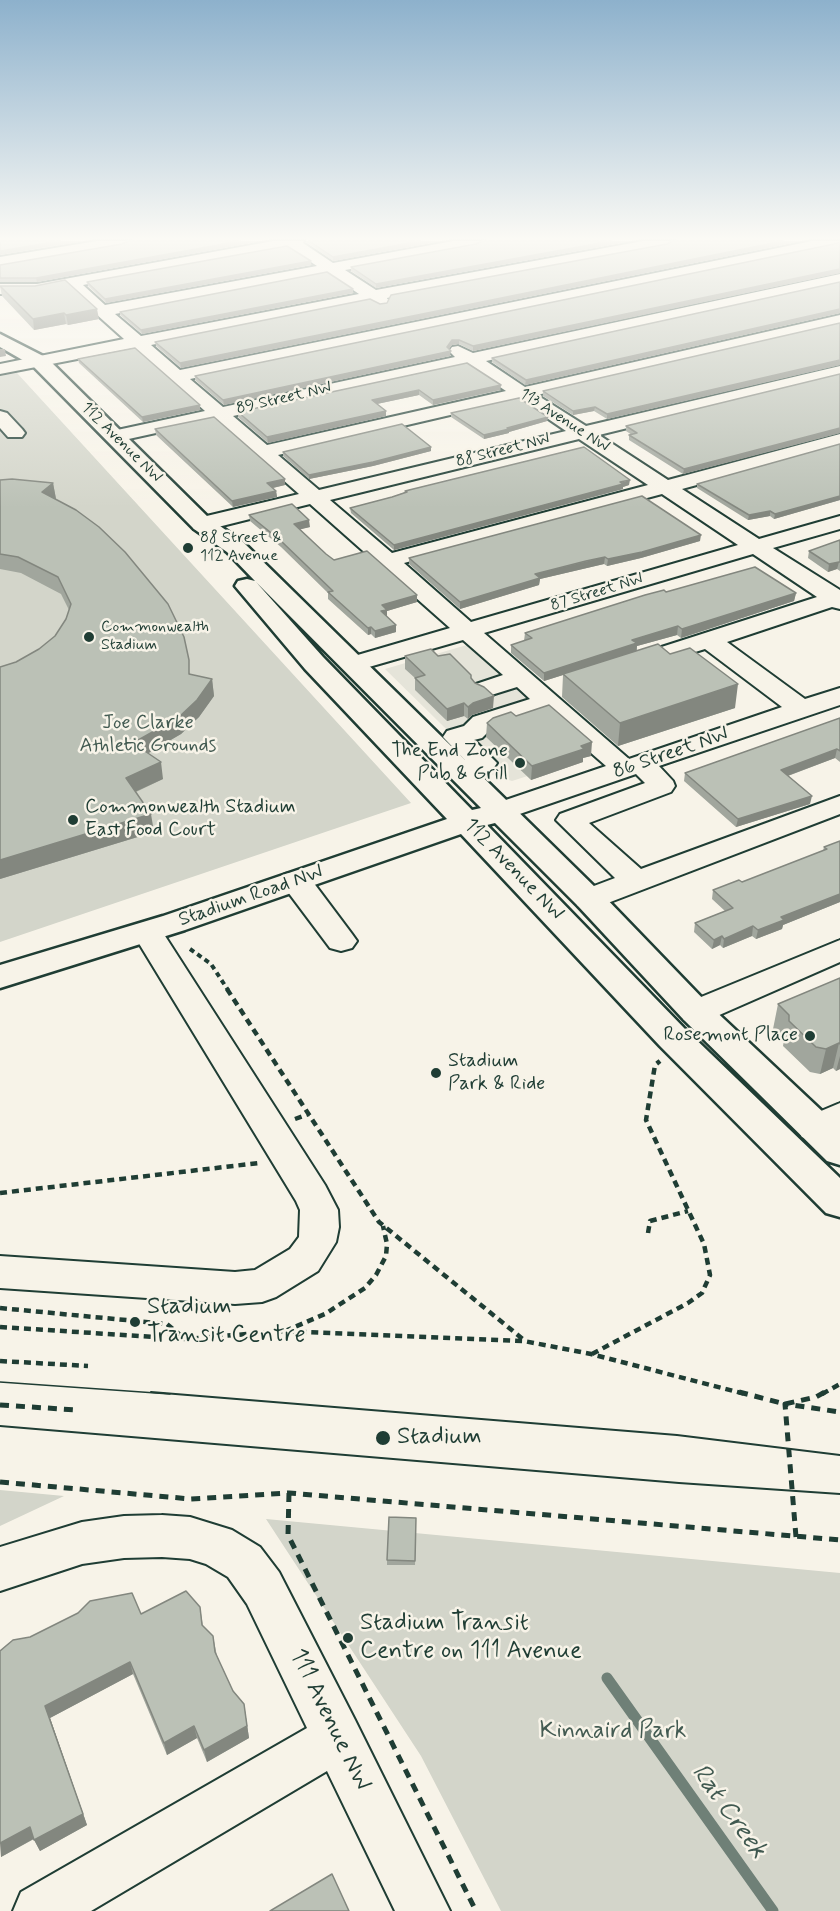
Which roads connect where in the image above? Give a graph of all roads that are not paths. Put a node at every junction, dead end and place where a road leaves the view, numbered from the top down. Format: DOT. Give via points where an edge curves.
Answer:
graph roads {
  1 [pos="125,330"];
  2 [pos="203,330"];
  3 [pos="394,330"];
  4 [pos="426,330"];
  5 [pos="600,330"];
  6 [pos="797,330"];
  7 [pos="812,330"];
  8 [pos="0,339"];
  9 [pos="832,340"];
  10 [pos="139,343"];
  11 [pos="468,358"];
  12 [pos="40,362"];
  13 [pos="0,369"];
  14 [pos="840,371"];
  15 [pos="177,376"];
  16 [pos="519,392"];
  17 [pos="219,413"];
  18 [pos="0,417"];
  19 [pos="580,432"];
  20 [pos="0,436"];
  21 [pos="115,436"];
  22 [pos="840,440"];
  23 [pos="263,452"];
  24 [pos="662,485"];
  25 [pos="315,497"];
  26 [pos="840,522"];
  27 [pos="202,524"];
  28 [pos="754,546"];
  29 [pos="387,561"];
  30 [pos="838,599"];
  31 [pos="467,631"];
  32 [pos="709,640"];
  33 [pos="354,664"];
  34 [pos="607,672"];
  35 [pos="485,689"];
  36 [pos="542,690"];
  37 [pos="840,696"];
  38 [pos="801,709"];
  39 [pos="633,767"];
  40 [pos="460,771"];
  41 [pos="840,804"];
  42 [pos="501,811"];
  43 [pos="467,823"];
  44 [pos="636,880"];
  45 [pos="296,881"];
  46 [pos="589,899"];
  47 [pos="147,932"];
  48 [pos="341,941"];
  49 [pos="840,951"];
  50 [pos="0,977"];
  51 [pos="696,1012"];
  52 [pos="832,1132"];
  53 [pos="840,1202"];
  54 [pos="0,1300"];
  55 [pos="0,1569"];
  56 [pos="338,1737"];
  57 [pos="40,1911"];
  58 [pos="423,1911"];
  1 -- 10 [label="street"];
  2 -- 10 [label="street"];
  3 -- 15 [label="street"];
  4 -- 11 [label="street, 113 Avenue NW"];
  5 -- 11 [label="street, 89 Street NW"];
  6 -- 16 [label="street"];
  7 -- 9 [label="street"];
  8 -- 12 [label="main road"];
  10 -- 12 [label="street"];
  10 -- 15 [label="street"];
  11 -- 16 [label="street, 113 Avenue NW"];
  11 -- 17 [label="street, 89 Street NW"];
  12 -- 13 [label="street"];
  12 -- 21 [label="main road, 112 Avenue NW"];
  14 -- 19 [label="street, 88 Street NW"];
  15 -- 17 [label="street"];
  16 -- 19 [label="street, 113 Avenue NW"];
  16 -- 23 [label="street"];
  17 -- 21 [label="street, 89 Street NW"];
  17 -- 23 [label="street"];
  18 -- 20 [label="street" via="15,433"];
  19 -- 24 [label="street, 113 Avenue NW"];
  19 -- 25 [label="street, 88 Street NW"];
  21 -- 27 [label="main road, 112 Avenue NW"];
  22 -- 24 [label="street"];
  23 -- 25 [label="street"];
  24 -- 28 [label="street, 113 Avenue NW"];
  24 -- 29 [label="street"];
  25 -- 27 [label="street, 88 Street NW"];
  25 -- 29 [label="street"];
  26 -- 28 [label="street, 87 Street NW"];
  27 -- 33 [label="main road, 112 Avenue NW" via="235,547"];
  27 -- 43 [label="main road, 112 Avenue NW" via="217,552 315,663"];
  28 -- 30 [label="street, 113 Avenue NW"];
  28 -- 31 [label="street, 87 Street NW"];
  29 -- 31 [label="street"];
  30 -- 32 [label="street"];
  31 -- 33 [label="street, 87 Street NW"];
  31 -- 36 [label="street"];
  32 -- 34 [label="street"];
  32 -- 38 [label="street"];
  33 -- 40 [label="main road, 112 Avenue NW"];
  35 -- 36 [label="street"];
  36 -- 39 [label="street"];
  36 -- 40 [label="street" via="482,723 473,732 456,737 483,764"];
  37 -- 38 [label="street, 86 Street NW"];
  38 -- 39 [label="street, 86 Street NW"];
  39 -- 42 [label="street, 86 Street NW"];
  39 -- 44 [label="street" via="659,781 661,786 570,820"];
  40 -- 42 [label="main road, 112 Avenue NW"];
  41 -- 44 [label="street"];
  42 -- 43 [label="main road, Stadium Road NW"];
  42 -- 46 [label="main road, 112 Avenue NW"];
  43 -- 45 [label="main road, Stadium Road NW"];
  43 -- 53 [label="main road, 112 Avenue NW" via="672,1037"];
  44 -- 46 [label="street"];
  45 -- 47 [label="main road, Stadium Road NW"];
  45 -- 48 [label="street"];
  46 -- 51 [label="main road, 112 Avenue NW"];
  47 -- 50 [label="main road, Stadium Road NW"];
  47 -- 54 [label="street" via="283,1135 319,1210 316,1242 304,1260 262,1286 199,1286"];
  49 -- 51 [label="street"];
  51 -- 52 [label="main road, 112 Avenue NW"];
  55 -- 56 [label="street, 111 Avenue NW" via="82,1543 124,1537 190,1538 216,1545 244,1562 263,1588"];
  56 -- 57 [label="street"];
  56 -- 58 [label="street, 111 Avenue NW"];
}
